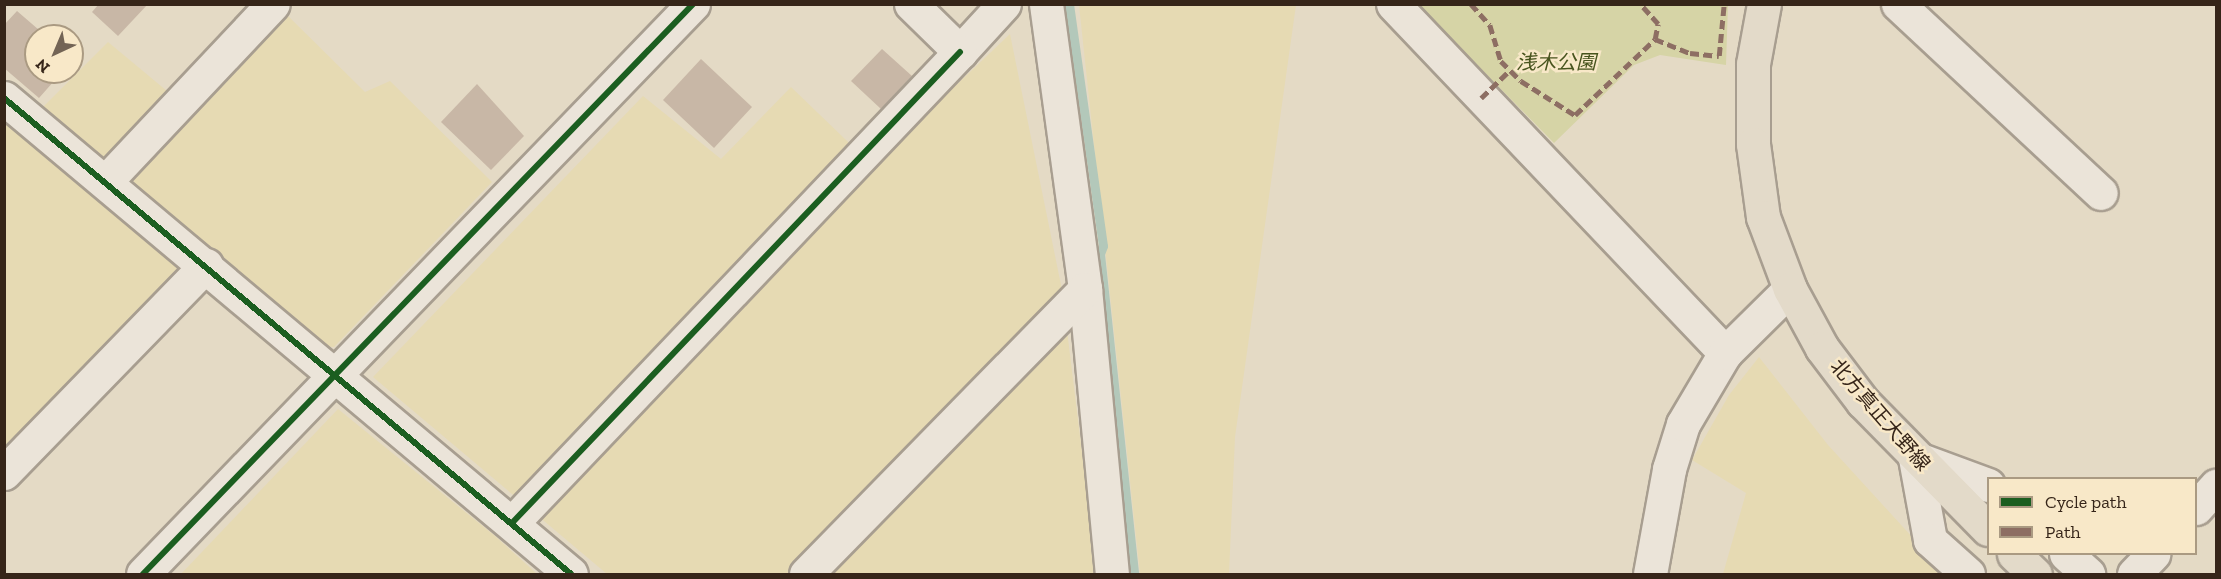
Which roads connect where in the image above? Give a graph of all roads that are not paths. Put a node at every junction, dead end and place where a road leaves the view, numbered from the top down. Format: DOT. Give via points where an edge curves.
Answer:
graph roads {
  1 [pos="273,4"];
  2 [pos="693,4"];
  3 [pos="911,4"];
  4 [pos="1004,4"];
  5 [pos="1046,4"];
  6 [pos="1393,4"];
  7 [pos="1764,4"];
  8 [pos="1898,4"];
  9 [pos="960,52"];
  10 [pos="4,98"];
  11 [pos="105,181"];
  12 [pos="2100,193"];
  13 [pos="206,265"];
  14 [pos="1085,289"];
  15 [pos="1790,289"];
  16 [pos="1725,353"];
  17 [pos="337,375"];
  18 [pos="1915,459"];
  19 [pos="4,473"];
  20 [pos="1987,484"];
  21 [pos="2217,486"];
  22 [pos="2197,507"];
  23 [pos="512,523"];
  24 [pos="1987,527"];
  25 [pos="2015,555"];
  26 [pos="2067,555"];
  27 [pos="2152,555"];
  28 [pos="143,574"];
  29 [pos="572,574"];
  30 [pos="806,574"];
  31 [pos="1112,574"];
  32 [pos="1650,574"];
  33 [pos="1968,574"];
  34 [pos="2036,574"];
  35 [pos="2088,574"];
  36 [pos="2134,574"];
  1 -- 11 [label="street"];
  2 -- 17 [label="street"];
  3 -- 9 [label="street"];
  4 -- 9 [label="street"];
  5 -- 14 [label="street"];
  6 -- 16 [label="street"];
  7 -- 15 [label="main road, 北方真正大野線" via="1753,64 1754,144 1763,217"];
  8 -- 12 [label="street"];
  9 -- 23 [label="street"];
  10 -- 11 [label="street"];
  11 -- 13 [label="street"];
  13 -- 17 [label="street"];
  13 -- 19 [label="street"];
  14 -- 30 [label="street"];
  14 -- 31 [label="street"];
  15 -- 16 [label="street"];
  15 -- 18 [label="main road, 北方真正大野線" via="1822,348"];
  16 -- 32 [label="street" via="1683,424 1669,469"];
  17 -- 23 [label="street"];
  17 -- 28 [label="street"];
  18 -- 20 [label="street"];
  18 -- 24 [label="main road, 北方真正大野線"];
  18 -- 33 [label="street" via="1930,540"];
  21 -- 22 [label="street"];
  23 -- 29 [label="street"];
  25 -- 34 [label="main road"];
  26 -- 35 [label="street"];
  27 -- 36 [label="street"];
}
